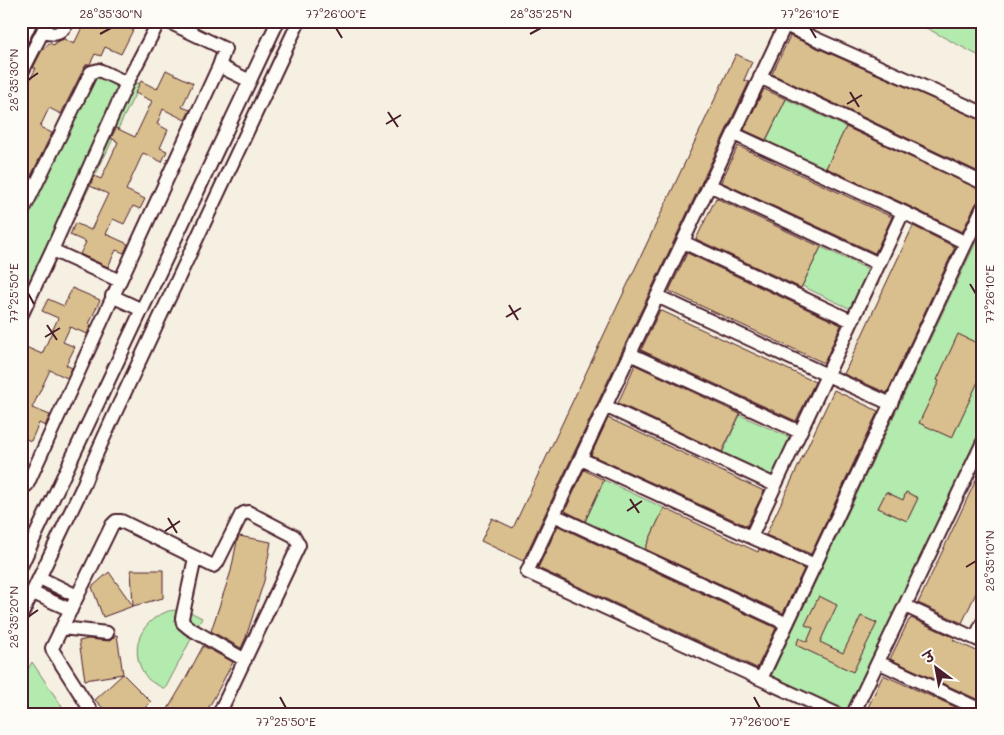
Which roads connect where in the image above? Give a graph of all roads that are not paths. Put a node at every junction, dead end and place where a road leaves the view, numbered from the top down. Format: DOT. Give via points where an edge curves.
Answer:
graph roads {
  1 [pos="31,21"];
  2 [pos="69,21"];
  3 [pos="159,21"];
  4 [pos="166,21"];
  5 [pos="278,21"];
  6 [pos="299,21"];
  7 [pos="46,27"];
  8 [pos="21,38"];
  9 [pos="219,66"];
  10 [pos="21,74"];
  11 [pos="760,77"];
  12 [pos="250,81"];
  13 [pos="127,83"];
  14 [pos="983,113"];
  15 [pos="734,134"];
  16 [pos="983,183"];
  17 [pos="709,185"];
  18 [pos="983,207"];
  19 [pos="22,210"];
  20 [pos="903,212"];
  21 [pos="683,242"];
  22 [pos="966,243"];
  23 [pos="52,250"];
  24 [pos="879,264"];
  25 [pos="120,281"];
  26 [pos="112,296"];
  27 [pos="657,296"];
  28 [pos="142,310"];
  29 [pos="21,316"];
  30 [pos="852,321"];
  31 [pos="630,354"];
  32 [pos="827,374"];
  33 [pos="890,404"];
  34 [pos="605,406"];
  35 [pos="800,432"];
  36 [pos="982,445"];
  37 [pos="580,459"];
  38 [pos="72,460"];
  39 [pos="90,468"];
  40 [pos="775,485"];
  41 [pos="21,488"];
  42 [pos="554,516"];
  43 [pos="751,537"];
  44 [pos="195,558"];
  45 [pos="815,564"];
  46 [pos="21,566"];
  47 [pos="40,578"];
  48 [pos="33,593"];
  49 [pos="77,596"];
  50 [pos="905,606"];
  51 [pos="70,610"];
  52 [pos="21,616"];
  53 [pos="983,622"];
  54 [pos="787,624"];
  55 [pos="62,628"];
  56 [pos="107,633"];
  57 [pos="979,640"];
  58 [pos="245,660"];
  59 [pos="878,662"];
  60 [pos="761,679"];
  61 [pos="983,711"];
  62 [pos="93,714"];
  63 [pos="219,714"];
  64 [pos="837,714"];
  65 [pos="854,714"];
  1 -- 8 [label="street"];
  2 -- 7 [label="street" via="62,31 54,35"];
  3 -- 13 [label="street"];
  4 -- 9 [label="street" via="225,48"];
  5 -- 12 [label="street"];
  6 -- 39 [label="street"];
  7 -- 10 [label="street"];
  9 -- 12 [label="street"];
  9 -- 25 [label="street"];
  11 -- 14 [label="street" via="785,25"];
  11 -- 15 [label="street"];
  11 -- 16 [label="street"];
  12 -- 28 [label="street"];
  13 -- 19 [label="street" via="99,70 91,72"];
  13 -- 23 [label="street"];
  15 -- 17 [label="street"];
  15 -- 20 [label="street"];
  17 -- 21 [label="street"];
  17 -- 24 [label="street"];
  18 -- 22 [label="street"];
  20 -- 22 [label="street"];
  20 -- 24 [label="street"];
  21 -- 27 [label="street"];
  21 -- 30 [label="street"];
  22 -- 33 [label="street"];
  23 -- 25 [label="street"];
  23 -- 29 [label="street"];
  24 -- 30 [label="street"];
  25 -- 26 [label="street"];
  26 -- 28 [label="street"];
  26 -- 41 [label="street" via="26,485"];
  27 -- 31 [label="street"];
  27 -- 32 [label="street"];
  28 -- 38 [label="street"];
  30 -- 32 [label="street"];
  31 -- 34 [label="street"];
  31 -- 35 [label="street"];
  32 -- 33 [label="street"];
  32 -- 35 [label="street"];
  33 -- 45 [label="street"];
  34 -- 37 [label="street"];
  34 -- 40 [label="street"];
  35 -- 40 [label="street"];
  36 -- 50 [label="street"];
  37 -- 42 [label="street"];
  37 -- 43 [label="street"];
  38 -- 39 [label="street"];
  38 -- 46 [label="street"];
  39 -- 47 [label="street"];
  40 -- 43 [label="street"];
  42 -- 54 [label="street"];
  42 -- 60 [label="street" via="527,572"];
  43 -- 45 [label="street"];
  44 -- 49 [label="street" via="116,521"];
  44 -- 58 [label="street" via="183,623"];
  44 -- 58 [label="street" via="213,566 217,563 241,515 246,512 298,541 299,545"];
  45 -- 54 [label="street"];
  47 -- 48 [label="street"];
  47 -- 49 [label="street"];
  48 -- 51 [label="street"];
  48 -- 52 [label="street"];
  49 -- 51 [label="street"];
  50 -- 57 [label="street"];
  50 -- 59 [label="street"];
  51 -- 55 [label="street"];
  53 -- 57 [label="street"];
  54 -- 60 [label="street"];
  55 -- 56 [label="street"];
  55 -- 62 [label="street" via="53,651"];
  58 -- 63 [label="street"];
  59 -- 61 [label="street"];
  59 -- 65 [label="street"];
  60 -- 64 [label="street"];
}
